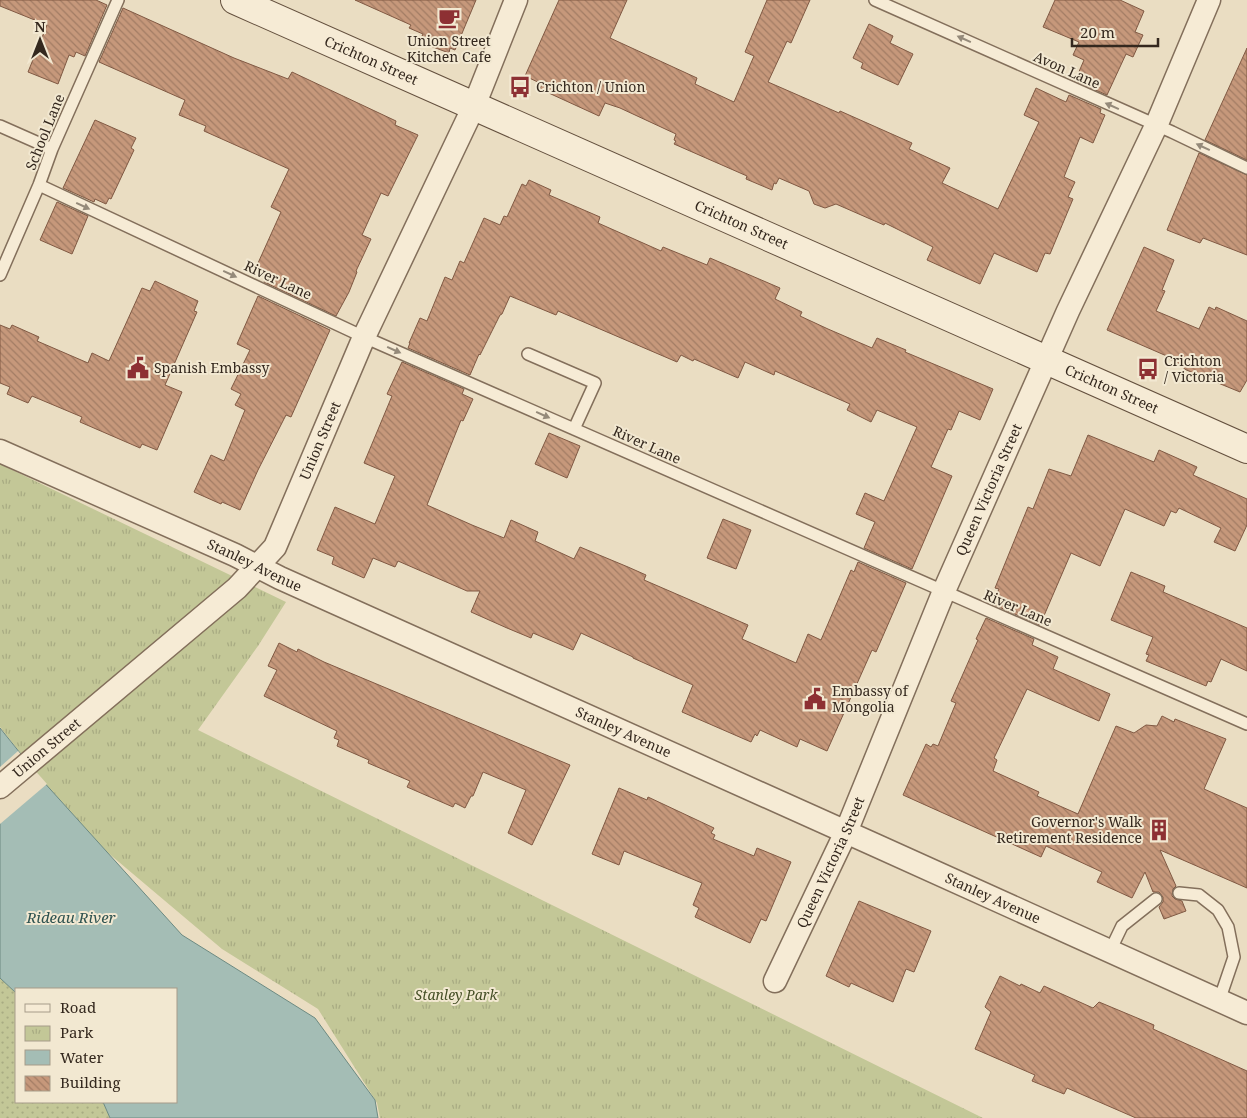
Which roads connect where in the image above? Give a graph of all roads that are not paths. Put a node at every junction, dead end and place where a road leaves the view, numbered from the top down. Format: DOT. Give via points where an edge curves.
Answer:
graph roads {
  1 [pos="118,0"];
  2 [pos="235,0"];
  3 [pos="516,0"];
  4 [pos="875,0"];
  5 [pos="1209,0"];
  6 [pos="474,106"];
  7 [pos="0,126"];
  8 [pos="1156,126"];
  9 [pos="52,149"];
  10 [pos="1247,168"];
  11 [pos="39,185"];
  12 [pos="0,275"];
  13 [pos="364,336"];
  14 [pos="528,354"];
  15 [pos="1047,359"];
  16 [pos="574,429"];
  17 [pos="1247,449"];
  18 [pos="0,451"];
  19 [pos="258,566"];
  20 [pos="944,591"];
  21 [pos="1247,724"];
  22 [pos="0,787"];
  23 [pos="846,832"];
  24 [pos="1179,893"];
  25 [pos="1156,899"];
  26 [pos="1110,951"];
  27 [pos="775,981"];
  28 [pos="1219,1000"];
  29 [pos="1247,1014"];
  1 -- 9 [label="lane, School Lane"];
  2 -- 6 [label="street, Crichton Street"];
  3 -- 6 [label="street, Union Street"];
  8 -- 4 [label="lane, Avon Lane, one-way"];
  5 -- 8 [label="street, Queen Victoria Street"];
  6 -- 13 [label="street, Union Street"];
  6 -- 15 [label="street, Crichton Street"];
  7 -- 9 [label="lane"];
  10 -- 8 [label="lane, Avon Lane, one-way"];
  8 -- 15 [label="street, Queen Victoria Street"];
  9 -- 11 [label="lane, School Lane"];
  11 -- 12 [label="lane, School Lane"];
  11 -- 13 [label="lane, River Lane, one-way"];
  13 -- 16 [label="lane, River Lane, one-way"];
  13 -- 19 [label="street, Union Street" via="282,534"];
  14 -- 16 [label="lane" via="595,383"];
  15 -- 17 [label="street, Crichton Street"];
  15 -- 20 [label="street, Queen Victoria Street"];
  16 -- 20 [label="lane, River Lane"];
  18 -- 19 [label="street, Stanley Avenue"];
  19 -- 22 [label="street, Union Street" via="237,588"];
  19 -- 23 [label="street, Stanley Avenue"];
  20 -- 21 [label="lane, River Lane"];
  20 -- 23 [label="street, Queen Victoria Street"];
  23 -- 26 [label="street, Stanley Avenue"];
  23 -- 27 [label="street, Queen Victoria Street"];
  24 -- 28 [label="lane" via="1199,895 1218,910 1228,927 1234,957"];
  25 -- 26 [label="lane" via="1122,926"];
  26 -- 28 [label="street, Stanley Avenue"];
  28 -- 29 [label="street, Stanley Avenue"];
}
